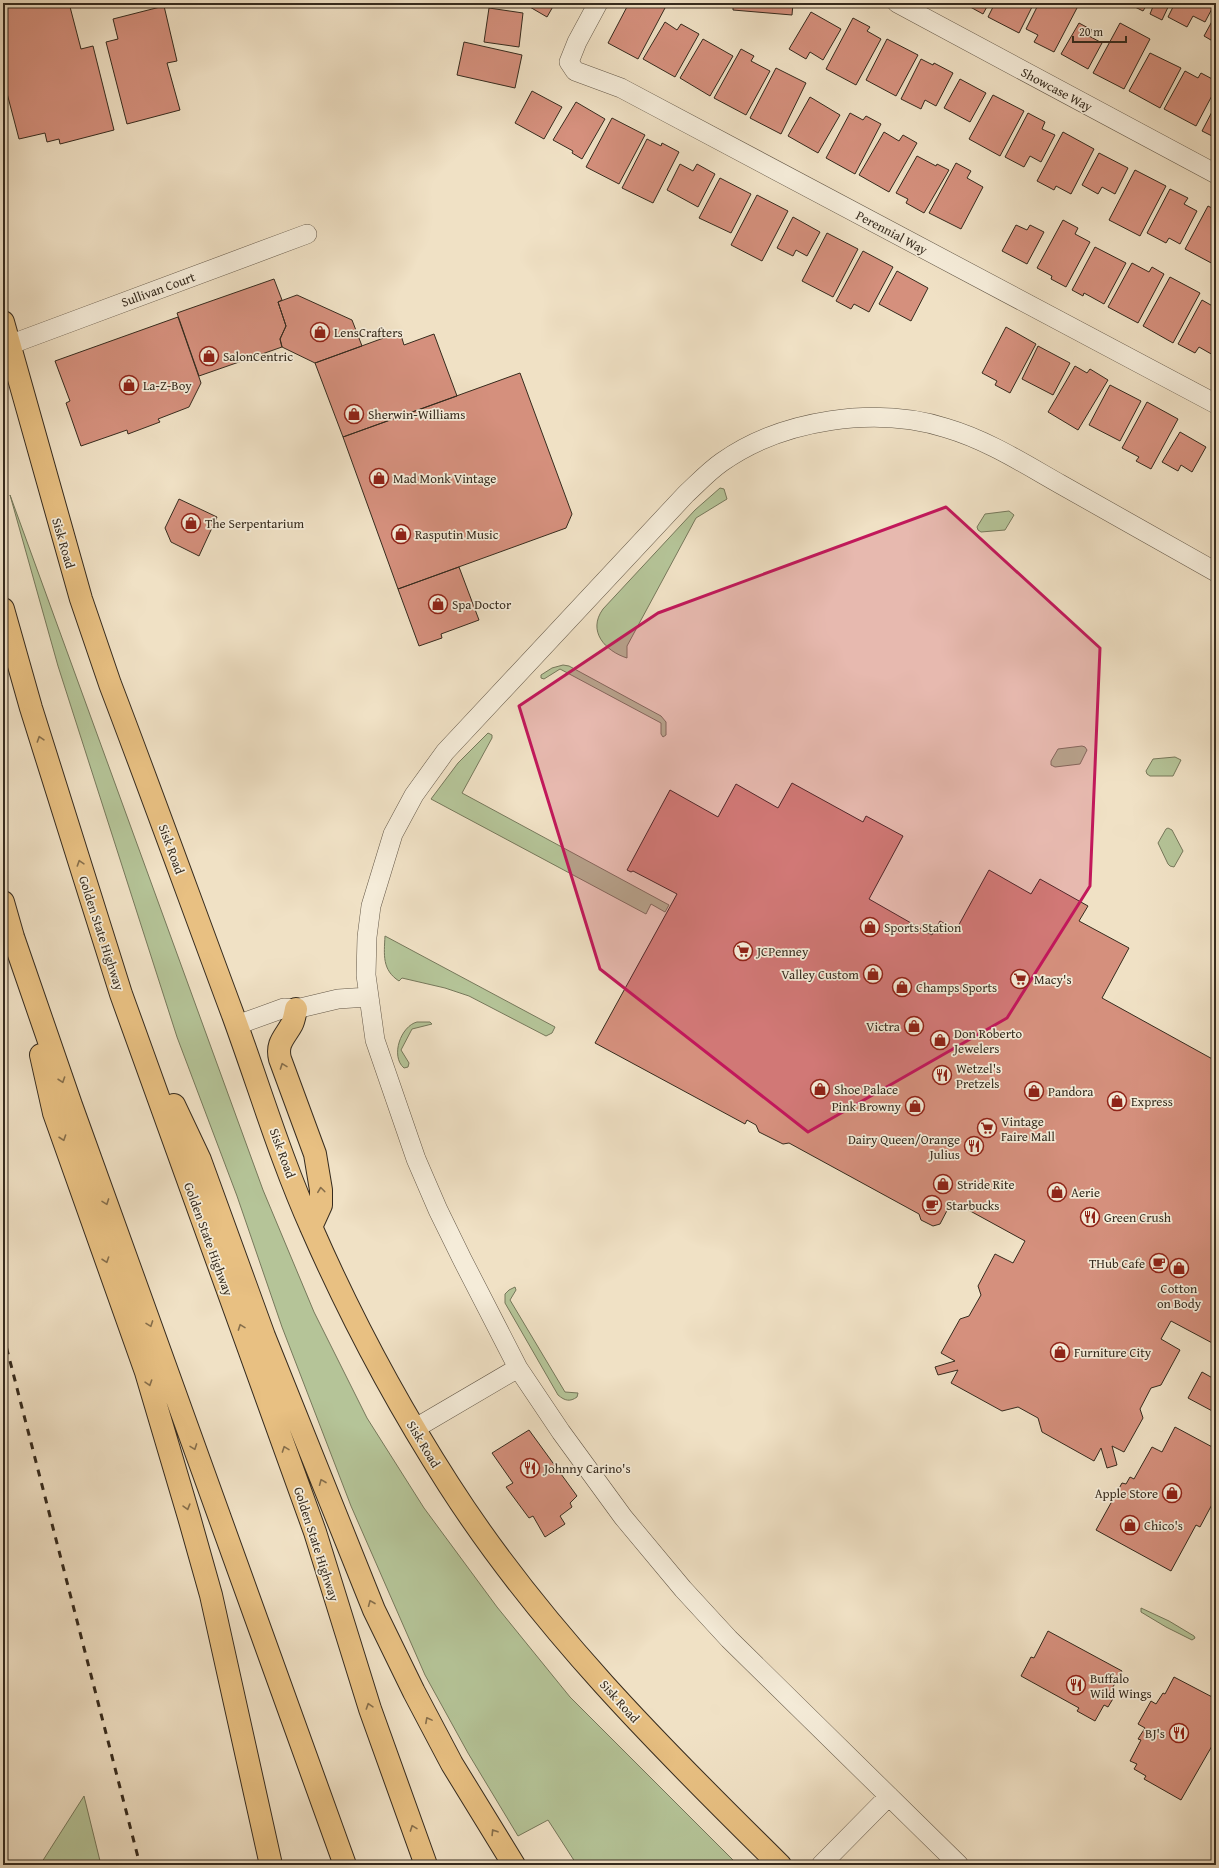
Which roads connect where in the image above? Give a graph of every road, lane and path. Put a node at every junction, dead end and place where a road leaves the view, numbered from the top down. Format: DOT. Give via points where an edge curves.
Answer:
graph roads {
  1 [pos="598,3"];
  2 [pos="898,3"];
  3 [pos="1216,174"];
  4 [pos="307,234"];
  5 [pos="3,322"];
  6 [pos="9,345"];
  7 [pos="1216,404"];
  8 [pos="1216,572"];
  9 [pos="3,609"];
  10 [pos="3,902"];
  11 [pos="13,937"];
  12 [pos="121,994"];
  13 [pos="368,997"];
  14 [pos="296,1009"];
  15 [pos="237,1025"];
  16 [pos="311,1227"];
  17 [pos="518,1368"];
  18 [pos="414,1429"];
  19 [pos="889,1796"];
  20 [pos="272,1865"];
  21 [pos="345,1865"];
  22 [pos="426,1865"];
  23 [pos="514,1865"];
  24 [pos="780,1865"];
  25 [pos="821,1865"];
  26 [pos="959,1865"];
  1 -- 7 [label="street, Perennial Way" via="569,62 576,71 621,88"];
  2 -- 3 [label="street, Showcase Way"];
  4 -- 6 [label="street, Sullivan Court"];
  5 -- 6 [label="main road, Sisk Road"];
  6 -- 15 [label="main road, Sisk Road" via="81,599"];
  8 -- 13 [label="street" via="1006,453 946,428 900,419 848,419 794,429 744,449 722,462 681,500 445,752 418,789 393,834 371,906 367,937"];
  12 -- 9 [label="main road, Golden State Highway, one-way" via="31,708"];
  10 -- 11 [label="main road"];
  11 -- 20 [label="main road, one-way" via="54,1113 146,1372 190,1517 211,1595"];
  11 -- 21 [label="main road, one-way"];
  22 -- 12 [label="main road, Golden State Highway, one-way" via="370,1709 315,1532"];
  23 -- 12 [label="main road, one-way" via="452,1764 374,1610 264,1336 200,1160"];
  13 -- 14 [label="street" via="338,999"];
  13 -- 17 [label="street" via="375,1040 416,1159 462,1259"];
  14 -- 15 [label="street" via="284,1008"];
  16 -- 14 [label="main road, one-way" via="321,1205 321,1190 314,1154 279,1051 281,1040 292,1024"];
  15 -- 16 [label="main road, Sisk Road"];
  16 -- 18 [label="main road, Sisk Road" via="353,1318"];
  17 -- 18 [label="street"];
  17 -- 19 [label="street" via="614,1505 683,1589 746,1656"];
  18 -- 24 [label="main road, Sisk Road" via="450,1487 495,1550 586,1664 642,1725"];
  19 -- 25 [label="street"];
  19 -- 26 [label="street"];
}
